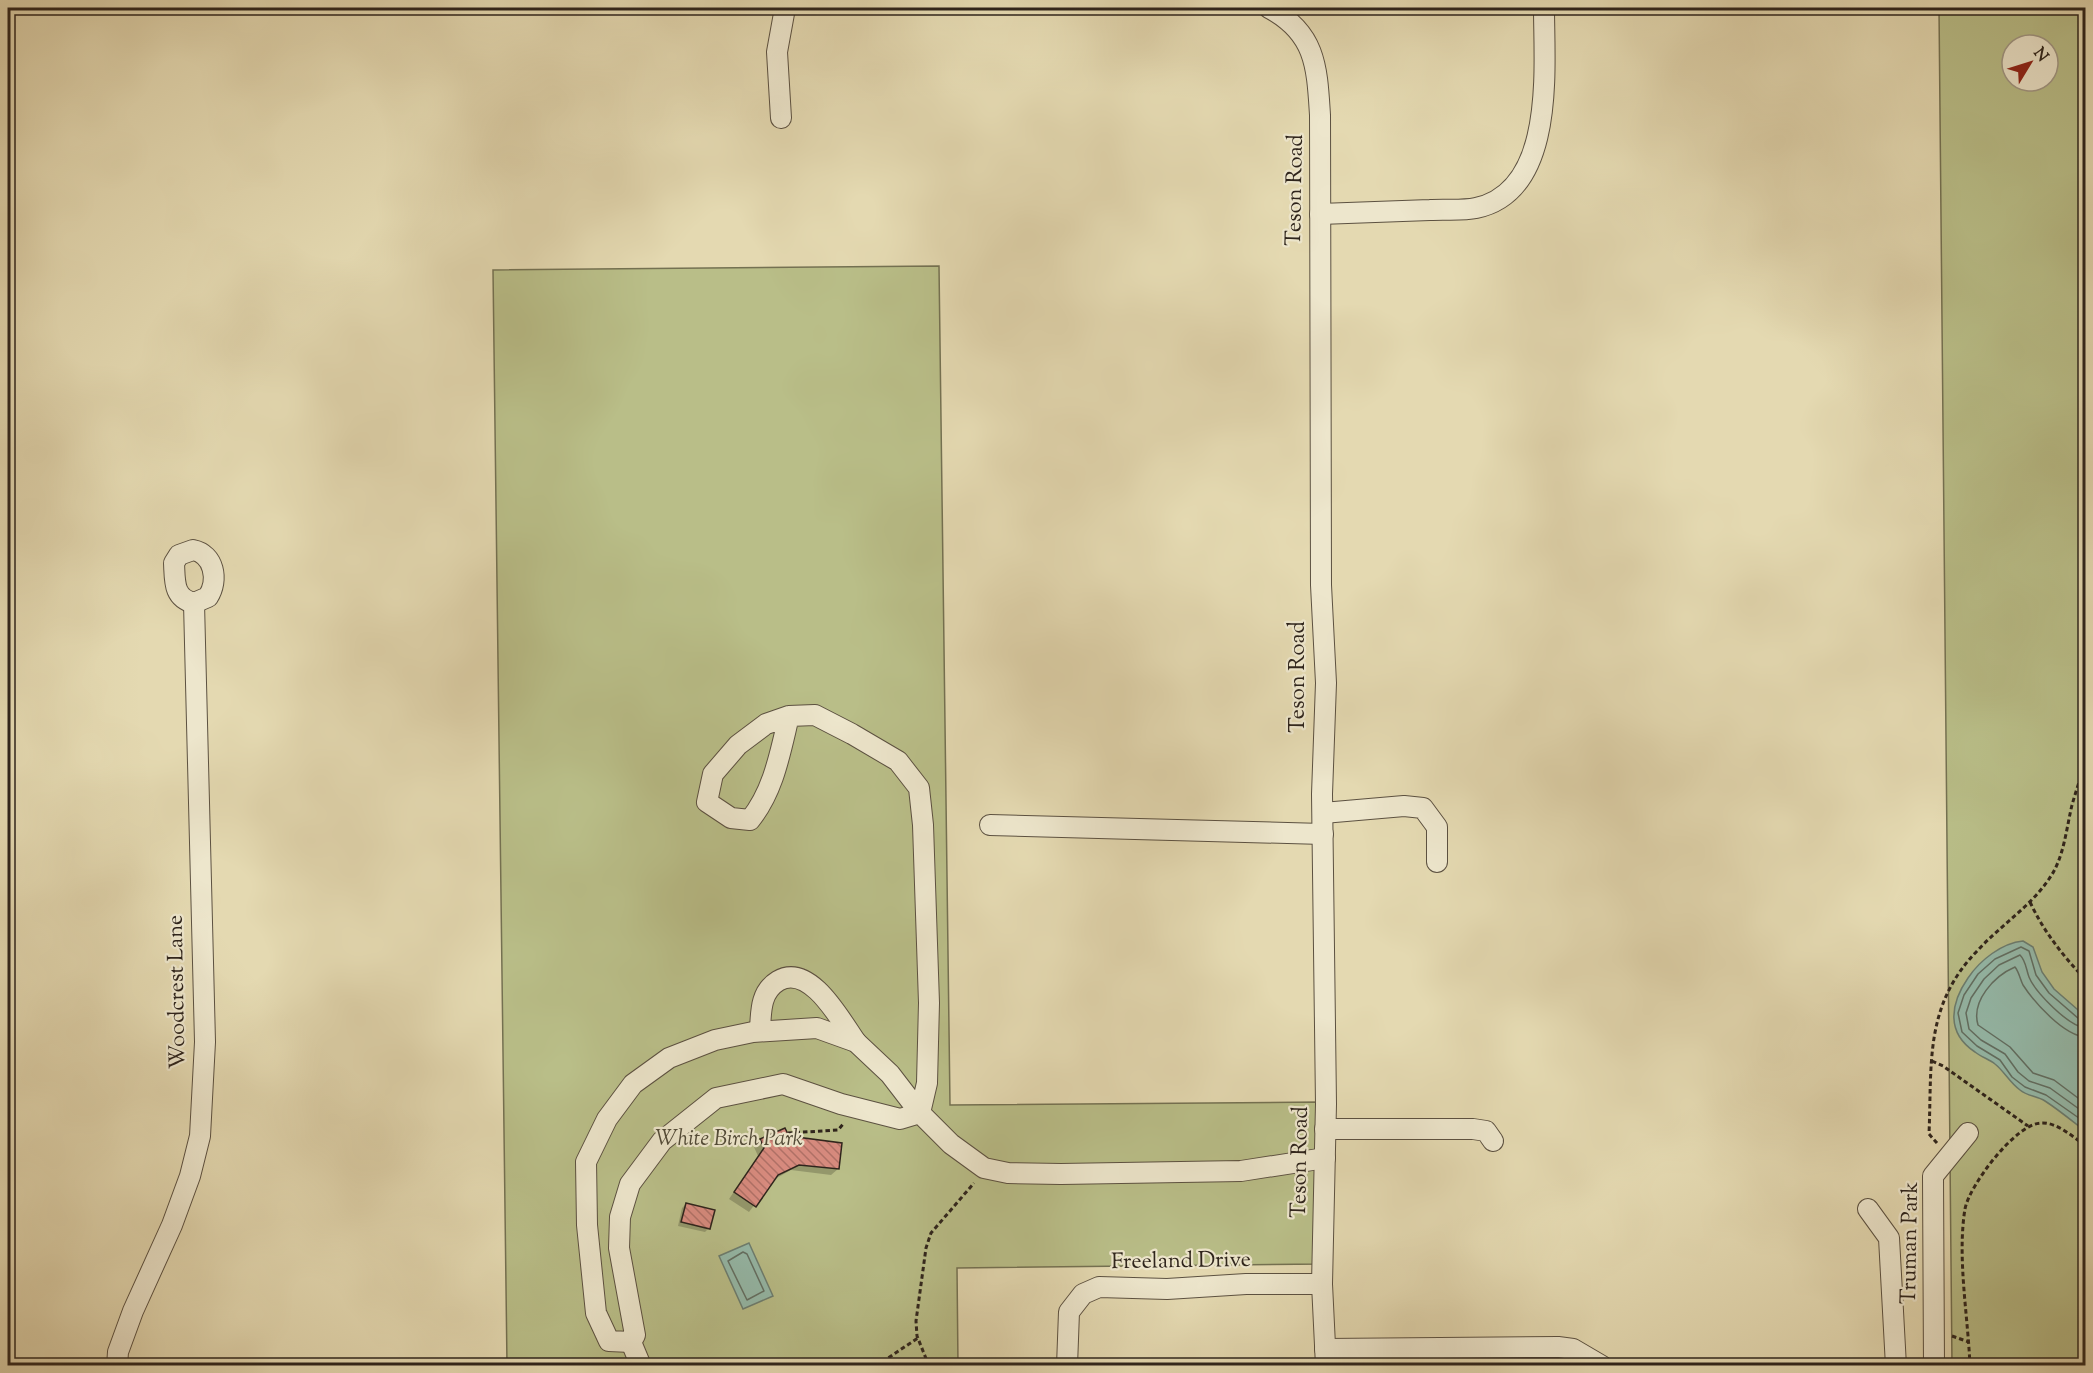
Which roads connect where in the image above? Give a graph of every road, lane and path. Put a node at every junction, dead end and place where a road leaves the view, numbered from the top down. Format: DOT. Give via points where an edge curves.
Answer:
graph roads {
  1 [pos="785,8"];
  2 [pos="1269,8"];
  3 [pos="1544,8"];
  4 [pos="781,118"];
  5 [pos="1320,214"];
  6 [pos="194,603"];
  7 [pos="789,716"];
  8 [pos="2085,761"];
  9 [pos="1323,813"];
  10 [pos="990,825"];
  11 [pos="1323,834"];
  12 [pos="1437,862"];
  13 [pos="2030,902"];
  14 [pos="2085,980"];
  15 [pos="760,1031"];
  16 [pos="856,1042"];
  17 [pos="1932,1061"];
  18 [pos="920,1113"];
  19 [pos="847,1117"];
  20 [pos="2028,1126"];
  21 [pos="1325,1129"];
  22 [pos="788,1132"];
  23 [pos="1968,1133"];
  24 [pos="1493,1141"];
  25 [pos="2085,1146"];
  26 [pos="1948,1156"];
  27 [pos="1325,1158"];
  28 [pos="978,1178"];
  29 [pos="1868,1209"];
  30 [pos="1322,1284"];
  31 [pos="918,1338"];
  32 [pos="631,1342"];
  33 [pos="1325,1357"];
  34 [pos="117,1365"];
  35 [pos="641,1365"];
  36 [pos="876,1365"];
  37 [pos="928,1365"];
  38 [pos="1067,1365"];
  39 [pos="1602,1365"];
  40 [pos="1896,1365"];
  41 [pos="1934,1365"];
  42 [pos="1970,1365"];
  1 -- 4 [label="street" via="777,51"];
  2 -- 5 [label="street, Teson Road" via="1299,30 1318,70"];
  3 -- 5 [label="street" via="1539,132 1535,150 1504,196 1476,208"];
  5 -- 9 [label="street, Teson Road" via="1321,575 1326,683"];
  6 -- 34 [label="street, Woodcrest Lane" via="205,1042 200,1136 190,1176 133,1311"];
  7 -- 7 [label="street" via="766,724 738,745 712,774 707,801 731,818 750,820 763,804"];
  7 -- 18 [label="street" via="815,715 852,734 898,761 919,788 929,1003 927,1083"];
  8 -- 13 [label="path" via="2060,858 2050,878"];
  9 -- 11 [label="street, Teson Road"];
  9 -- 12 [label="street" via="1424,808 1437,827"];
  10 -- 11 [label="street"];
  11 -- 21 [label="street, Teson Road"];
  13 -- 14 [label="path" via="2063,956"];
  13 -- 17 [label="path" via="1977,950 1951,981 1936,1022"];
  15 -- 16 [label="street" via="817,1028"];
  15 -- 16 [label="street" via="761,1008 768,988 794,976 806,980 820,993"];
  15 -- 32 [label="street" via="715,1040 669,1058 633,1084 606,1119 586,1162 587,1225 596,1313 609,1341"];
  16 -- 18 [label="street" via="890,1074"];
  17 -- 20 [label="path"];
  17 -- 26 [label="path" via="1929,1134"];
  18 -- 27 [label="street" via="984,1168 1008,1173 1241,1171"];
  18 -- 32 [label="street" via="900,1119 783,1084 716,1098 662,1141 630,1184 620,1217 619,1248 635,1335"];
  19 -- 22 [label="path" via="838,1131"];
  20 -- 25 [label="path" via="2042,1123 2056,1127"];
  20 -- 42 [label="path" via="2010,1139 1968,1198 1963,1254"];
  21 -- 24 [label="street" via="1473,1129 1486,1131"];
  21 -- 27 [label="street, Teson Road"];
  23 -- 26 [label="street, Truman Park"];
  26 -- 41 [label="street, Truman Park" via="1933,1176"];
  27 -- 30 [label="street, Teson Road"];
  28 -- 31 [label="path" via="931,1233 918,1310"];
  29 -- 40 [label="street" via="1889,1238"];
  30 -- 33 [label="street, Teson Road"];
  30 -- 38 [label="street, Freeland Drive" via="1099,1287 1083,1294 1069,1312"];
  31 -- 36 [label="path"];
  31 -- 37 [label="path"];
  32 -- 35 [label="street"];
  33 -- 39 [label="street" via="1558,1347 1573,1349"];
}
